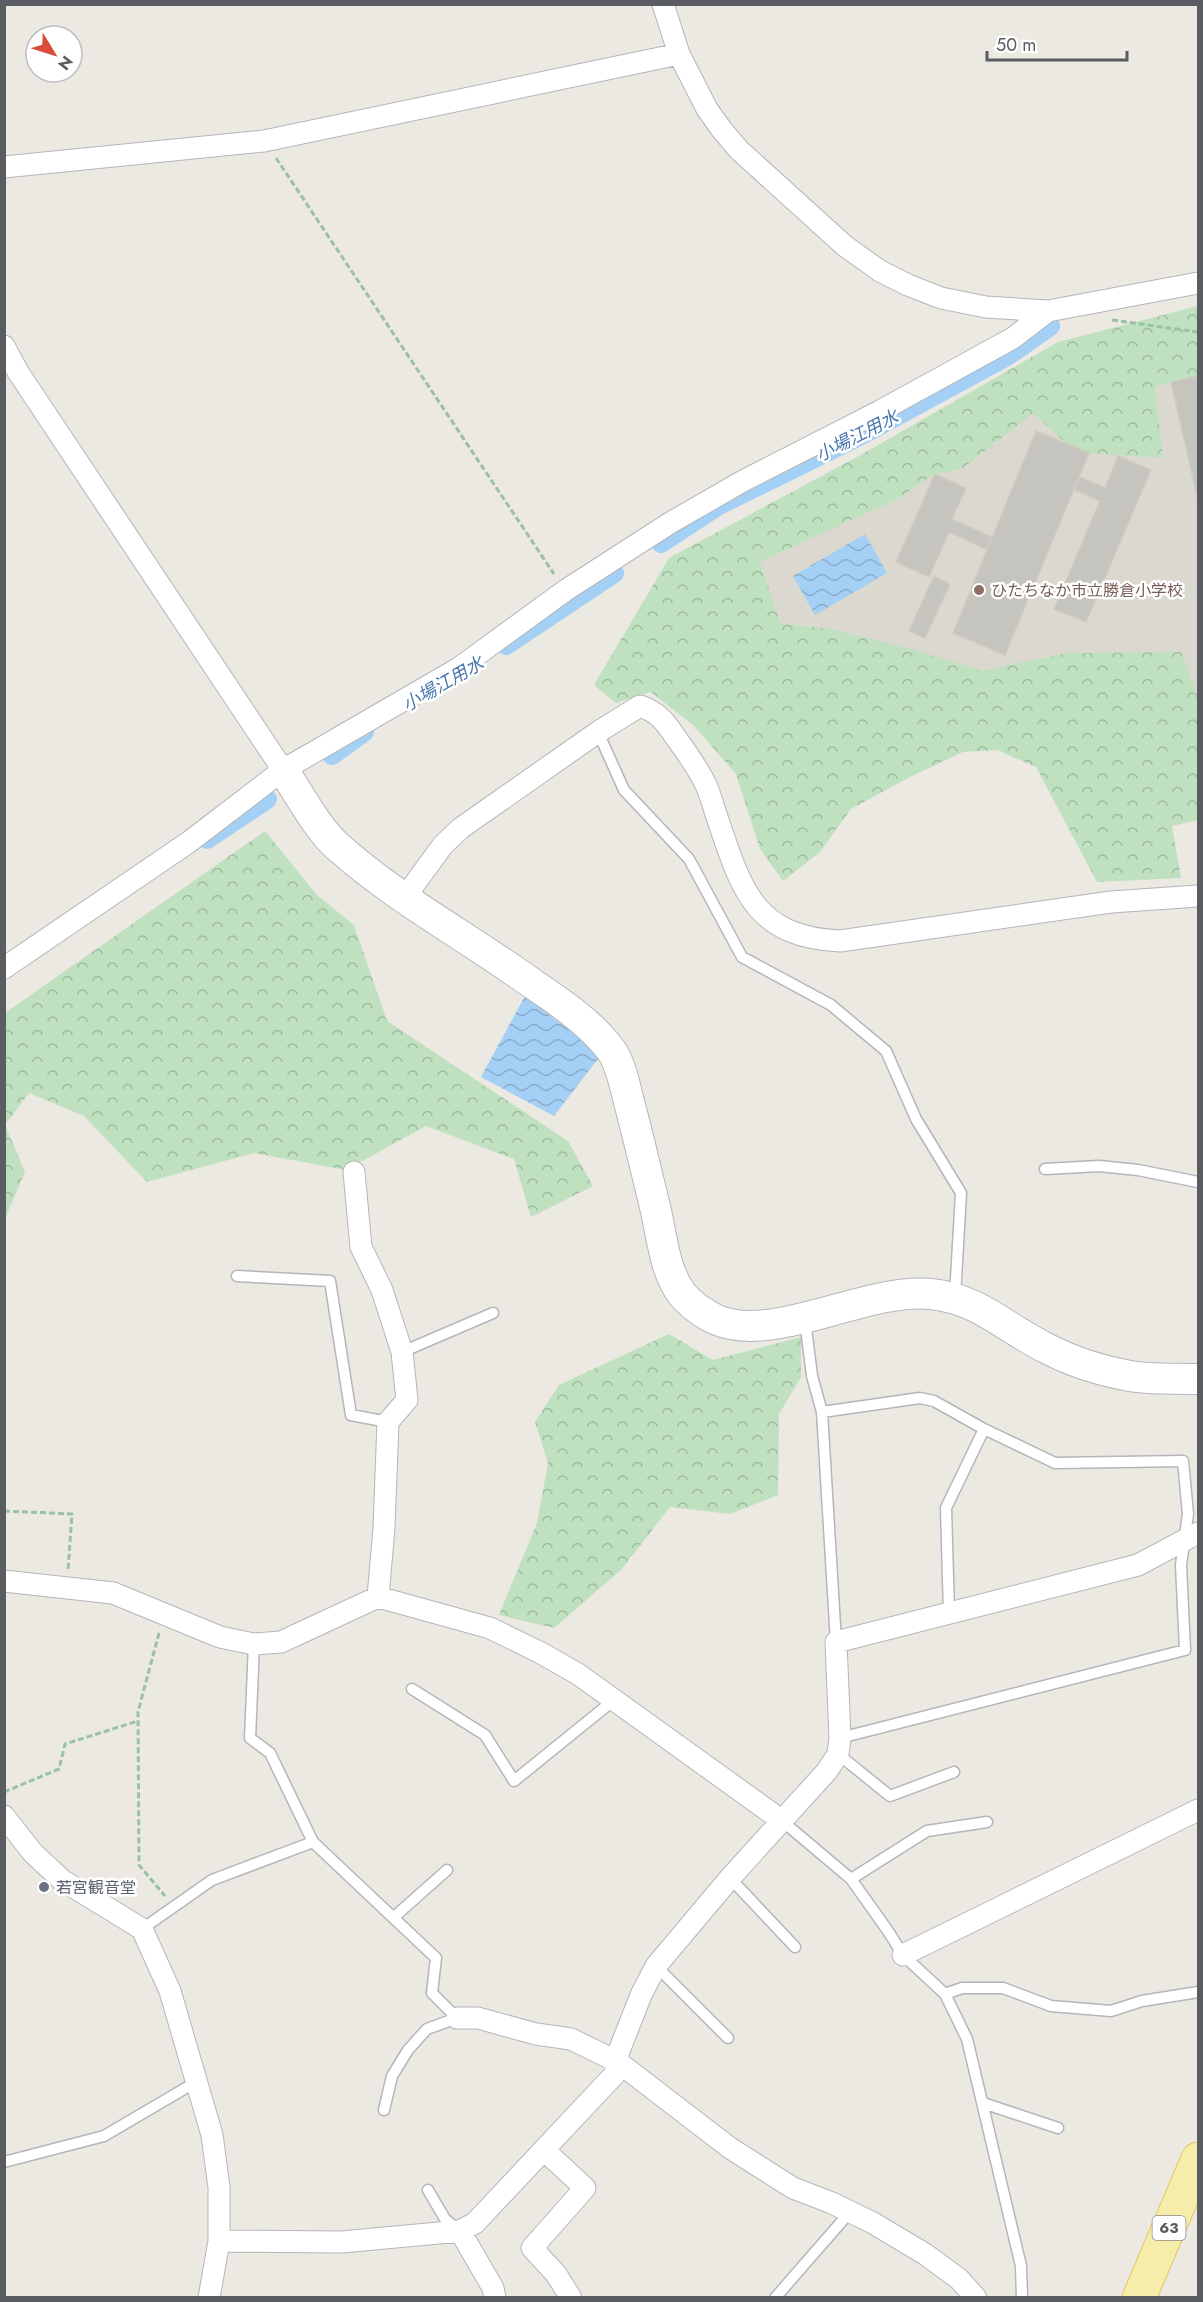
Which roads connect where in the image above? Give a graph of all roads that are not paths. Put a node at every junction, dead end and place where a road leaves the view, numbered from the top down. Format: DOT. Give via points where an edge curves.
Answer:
graph roads {
  1 [pos="663,4"];
  2 [pos="679,54"];
  3 [pos="4,167"];
  4 [pos="1198,283"];
  5 [pos="1048,311"];
  6 [pos="4,346"];
  7 [pos="598,732"];
  8 [pos="283,770"];
  9 [pos="1198,896"];
  10 [pos="405,897"];
  11 [pos="4,968"];
  12 [pos="1046,1168"];
  13 [pos="354,1172"];
  14 [pos="1198,1182"];
  15 [pos="237,1276"];
  16 [pos="955,1299"];
  17 [pos="493,1313"];
  18 [pos="805,1317"];
  19 [pos="402,1352"];
  20 [pos="1198,1379"];
  21 [pos="822,1412"];
  22 [pos="388,1422"];
  23 [pos="984,1430"];
  24 [pos="1191,1536"];
  25 [pos="4,1581"];
  26 [pos="378,1597"];
  27 [pos="949,1613"];
  28 [pos="836,1642"];
  29 [pos="254,1644"];
  30 [pos="412,1689"];
  31 [pos="614,1700"];
  32 [pos="839,1746"];
  33 [pos="954,1772"];
  34 [pos="1198,1810"];
  35 [pos="4,1816"];
  36 [pos="781,1820"];
  37 [pos="987,1822"];
  38 [pos="313,1842"];
  39 [pos="447,1870"];
  40 [pos="730,1878"];
  41 [pos="851,1879"];
  42 [pos="393,1918"];
  43 [pos="142,1929"];
  44 [pos="795,1947"];
  45 [pos="903,1955"];
  46 [pos="656,1966"];
  47 [pos="1198,1992"];
  48 [pos="945,1994"];
  49 [pos="457,2018"];
  50 [pos="728,2038"];
  51 [pos="618,2062"];
  52 [pos="196,2082"];
  53 [pos="983,2103"];
  54 [pos="384,2110"];
  55 [pos="1058,2128"];
  56 [pos="545,2151"];
  57 [pos="1198,2159"];
  58 [pos="4,2162"];
  59 [pos="428,2190"];
  60 [pos="850,2212"];
  61 [pos="459,2232"];
  62 [pos="219,2241"];
  63 [pos="209,2298"];
  64 [pos="495,2298"];
  65 [pos="571,2298"];
  66 [pos="775,2298"];
  67 [pos="976,2298"];
  68 [pos="1022,2298"];
  69 [pos="1139,2298"];
  1 -- 2 [label="street"];
  2 -- 3 [label="street" via="264,141"];
  2 -- 5 [label="street" via="707,110 739,150 845,246 880,271 941,298 986,307"];
  4 -- 5 [label="street"];
  5 -- 8 [label="street" via="1013,338 670,523 566,590 459,668"];
  6 -- 8 [label="street"];
  7 -- 9 [label="street" via="640,706 653,710 707,786 738,879 752,903 791,932 815,939 872,937 1111,902"];
  7 -- 10 [label="street" via="461,828 443,845"];
  7 -- 16 [label="lane" via="624,790 689,859 742,957 831,1005 886,1051 916,1119 961,1193"];
  8 -- 10 [label="street" via="333,843"];
  8 -- 11 [label="street" via="189,842"];
  10 -- 18 [label="street" via="552,997 597,1034 613,1053 639,1139 666,1255 682,1294 717,1320 739,1326"];
  12 -- 14 [label="lane" via="1099,1166"];
  13 -- 19 [label="street" via="361,1247 382,1290"];
  15 -- 22 [label="lane" via="330,1281 351,1415"];
  16 -- 18 [label="street" via="904,1294"];
  16 -- 20 [label="street" via="986,1310 1046,1348 1081,1364 1132,1377"];
  17 -- 19 [label="lane"];
  18 -- 21 [label="lane" via="812,1376"];
  19 -- 22 [label="street" via="407,1400"];
  21 -- 23 [label="lane" via="920,1398 934,1401"];
  21 -- 28 [label="lane"];
  22 -- 26 [label="street"];
  23 -- 24 [label="lane" via="1055,1463 1183,1461"];
  23 -- 27 [label="lane" via="946,1508"];
  24 -- 27 [label="street" via="1138,1565"];
  24 -- 32 [label="lane" via="1181,1565 1185,1650"];
  25 -- 29 [label="street" via="113,1593 220,1637"];
  26 -- 29 [label="street" via="281,1642"];
  26 -- 31 [label="street" via="490,1628 578,1674"];
  27 -- 28 [label="street"];
  28 -- 32 [label="street"];
  29 -- 38 [label="lane" via="250,1738 270,1753"];
  30 -- 31 [label="lane" via="485,1736 514,1781"];
  31 -- 36 [label="street"];
  32 -- 33 [label="lane" via="890,1796"];
  32 -- 36 [label="street" via="827,1771"];
  34 -- 45 [label="street"];
  35 -- 43 [label="street" via="33,1853 62,1880"];
  36 -- 40 [label="street"];
  36 -- 41 [label="lane"];
  37 -- 41 [label="lane" via="927,1831"];
  38 -- 42 [label="lane"];
  38 -- 43 [label="lane" via="212,1880"];
  39 -- 42 [label="lane"];
  40 -- 44 [label="lane"];
  40 -- 46 [label="street"];
  41 -- 45 [label="lane"];
  42 -- 49 [label="lane" via="436,1958 432,1993"];
  43 -- 52 [label="street" via="170,1991"];
  45 -- 48 [label="lane"];
  46 -- 50 [label="lane"];
  46 -- 51 [label="street" via="619,2050"];
  47 -- 48 [label="lane" via="1142,2001 1111,2011 1051,2006 1004,1988 962,1988"];
  48 -- 53 [label="lane" via="968,2039"];
  49 -- 51 [label="street" via="478,2018 570,2039"];
  49 -- 54 [label="lane" via="427,2030 408,2050 392,2076"];
  51 -- 56 [label="street" via="615,2074"];
  51 -- 60 [label="street" via="730,2148 793,2188"];
  52 -- 58 [label="lane" via="104,2136"];
  52 -- 62 [label="street" via="212,2135 219,2187"];
  53 -- 55 [label="lane"];
  53 -- 68 [label="lane" via="1021,2266"];
  56 -- 61 [label="street" via="475,2223"];
  56 -- 65 [label="street" via="585,2187 532,2248"];
  57 -- 69 [label="main road, 63"];
  59 -- 61 [label="lane" via="445,2219"];
  60 -- 66 [label="lane"];
  60 -- 67 [label="street" via="925,2254 959,2279"];
  61 -- 62 [label="street" via="342,2242"];
  61 -- 64 [label="street" via="493,2288"];
  62 -- 63 [label="street"];
}
